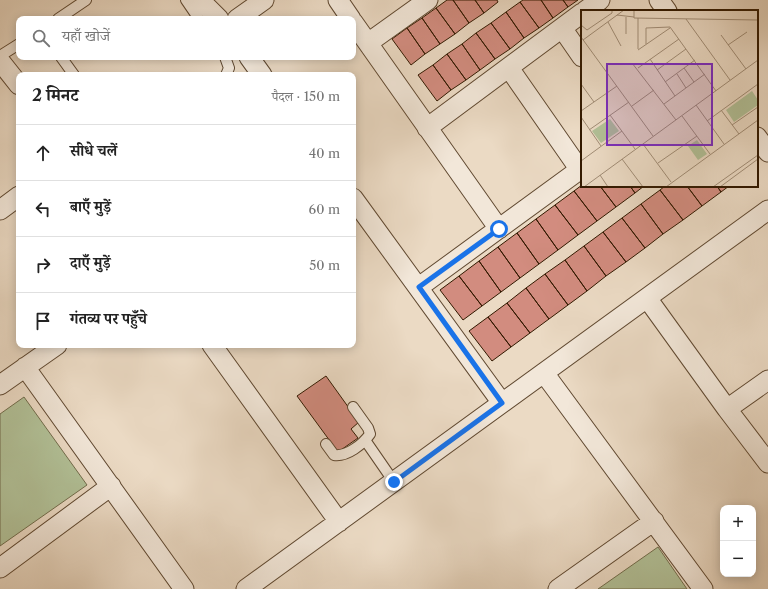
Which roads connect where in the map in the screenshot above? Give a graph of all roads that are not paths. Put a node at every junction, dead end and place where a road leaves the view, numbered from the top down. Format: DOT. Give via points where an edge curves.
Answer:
graph roads {
  1 [pos="86,0"];
  2 [pos="186,0"];
  3 [pos="200,0"];
  4 [pos="264,0"];
  5 [pos="338,0"];
  6 [pos="428,0"];
  7 [pos="600,0"];
  8 [pos="659,0"];
  9 [pos="586,10"];
  10 [pos="667,10"];
  11 [pos="581,14"];
  12 [pos="62,16"];
  13 [pos="197,16"];
  14 [pos="216,16"];
  15 [pos="241,16"];
  16 [pos="349,16"];
  17 [pos="356,26"];
  18 [pos="562,28"];
  19 [pos="368,43"];
  20 [pos="16,46"];
  21 [pos="581,55"];
  22 [pos="0,56"];
  23 [pos="62,60"];
  24 [pos="226,60"];
  25 [pos="251,60"];
  26 [pos="0,61"];
  27 [pos="509,68"];
  28 [pos="72,72"];
  29 [pos="227,72"];
  30 [pos="260,72"];
  31 [pos="16,81"];
  32 [pos="428,128"];
  33 [pos="758,137"];
  34 [pos="768,152"];
  35 [pos="581,169"];
  36 [pos="16,198"];
  37 [pos="356,202"];
  38 [pos="0,210"];
  39 [pos="768,210"];
  40 [pos="499,229"];
  41 [pos="419,287"];
  42 [pos="647,298"];
  43 [pos="52,348"];
  44 [pos="214,348"];
  45 [pos="25,368"];
  46 [pos="544,373"];
  47 [pos="768,380"];
  48 [pos="0,385"];
  49 [pos="502,403"];
  50 [pos="353,407"];
  51 [pos="727,409"];
  52 [pos="365,440"];
  53 [pos="326,444"];
  54 [pos="768,463"];
  55 [pos="394,482"];
  56 [pos="111,486"];
  57 [pos="654,521"];
  58 [pos="339,522"];
  59 [pos="0,568"];
  60 [pos="268,583"];
  61 [pos="184,589"];
  62 [pos="246,589"];
  63 [pos="558,589"];
  64 [pos="703,589"];
  1 -- 12 [label="lane"];
  2 -- 13 [label="lane"];
  3 -- 14 [label="street"];
  4 -- 15 [label="street"];
  5 -- 16 [label="street"];
  6 -- 19 [label="street"];
  7 -- 9 [label="street"];
  8 -- 10 [label="street"];
  11 -- 18 [label="street"];
  17 -- 19 [label="street"];
  18 -- 21 [label="street"];
  18 -- 27 [label="street"];
  19 -- 32 [label="street"];
  20 -- 22 [label="lane"];
  23 -- 28 [label="lane"];
  24 -- 29 [label="lane" via="229,68"];
  25 -- 30 [label="street"];
  26 -- 31 [label="street"];
  27 -- 32 [label="street"];
  27 -- 35 [label="street"];
  32 -- 40 [label="street"];
  33 -- 34 [label="street"];
  35 -- 40 [label="street"];
  36 -- 38 [label="street"];
  37 -- 41 [label="street"];
  39 -- 42 [label="street"];
  40 -- 41 [label="street"];
  41 -- 49 [label="street"];
  42 -- 46 [label="street"];
  42 -- 51 [label="street"];
  43 -- 45 [label="street"];
  44 -- 58 [label="street"];
  45 -- 48 [label="street"];
  45 -- 56 [label="street"];
  46 -- 49 [label="street"];
  46 -- 57 [label="street"];
  47 -- 51 [label="street"];
  49 -- 55 [label="street"];
  50 -- 52 [label="lane" via="368,428 370,434"];
  51 -- 54 [label="street"];
  52 -- 53 [label="lane" via="339,456 334,455"];
  52 -- 55 [label="lane"];
  55 -- 58 [label="street"];
  56 -- 59 [label="street"];
  56 -- 61 [label="street"];
  57 -- 63 [label="street"];
  57 -- 64 [label="street"];
  58 -- 60 [label="street"];
  60 -- 62 [label="street"];
}
